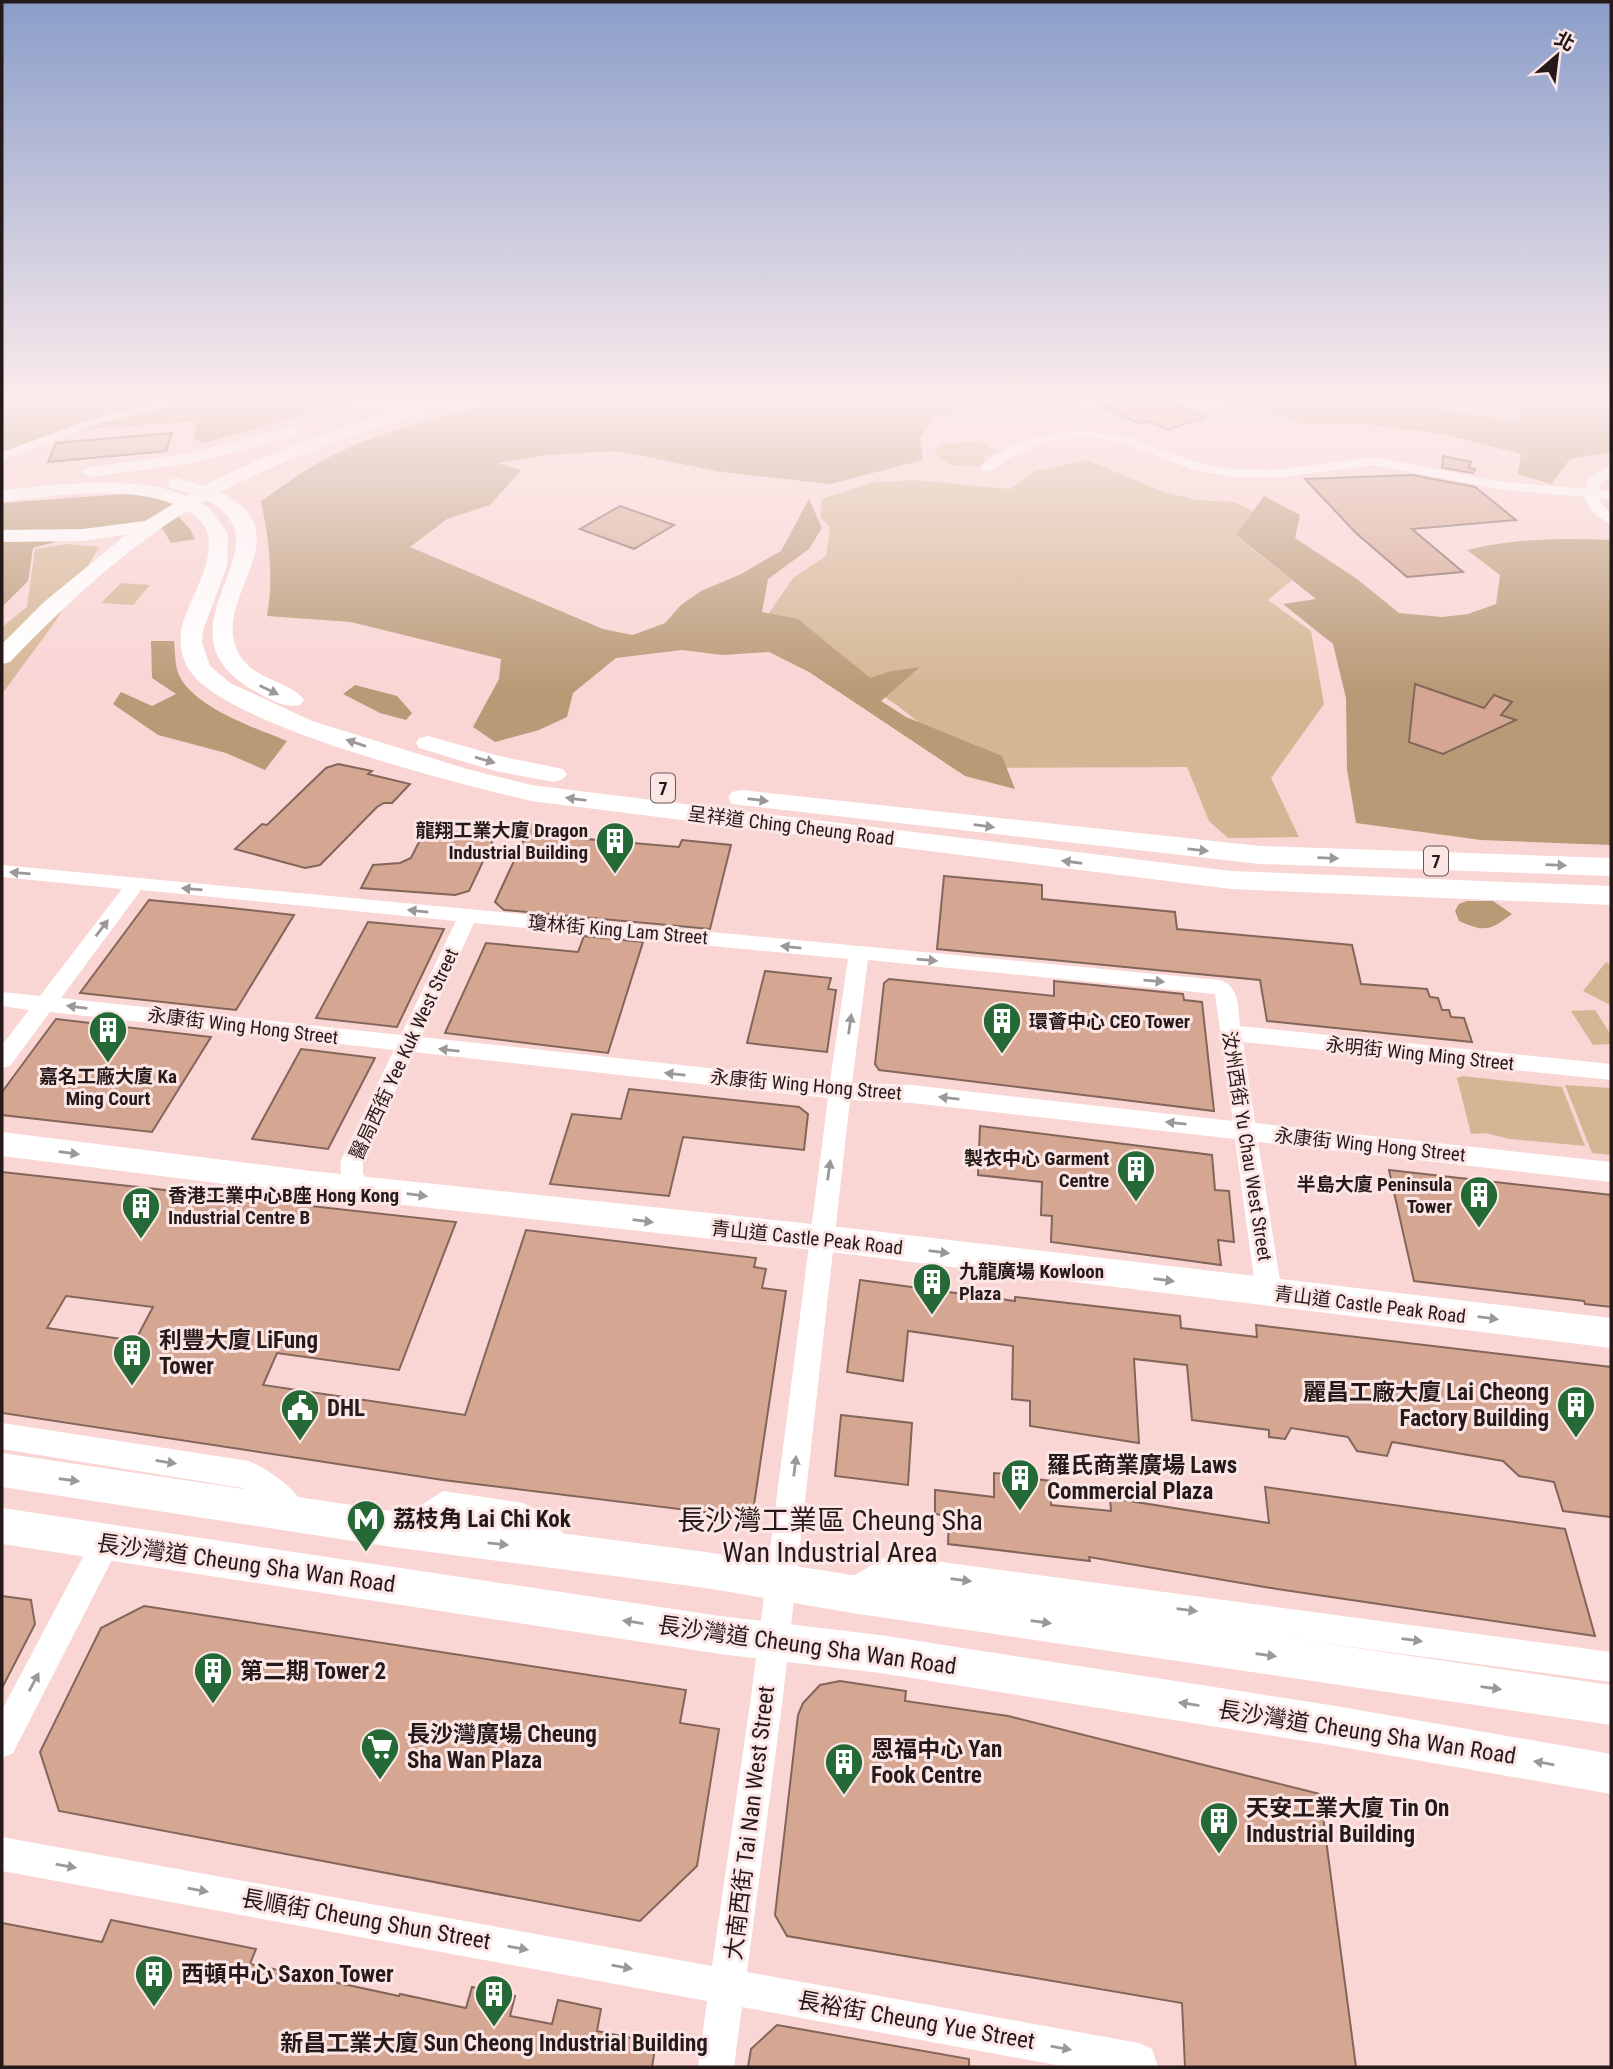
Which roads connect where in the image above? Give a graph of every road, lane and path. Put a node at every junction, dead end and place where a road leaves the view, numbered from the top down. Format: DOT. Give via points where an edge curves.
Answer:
graph roads {
  1 [pos="122,496"];
  2 [pos="168,496"];
  3 [pos="186,496"];
  4 [pos="195,496"];
  5 [pos="196,496"];
  6 [pos="230,496"];
  7 [pos="1543,496"];
  8 [pos="1592,496"];
  9 [pos="1608,496"];
  10 [pos="1592,499"];
  11 [pos="1611,504"];
  12 [pos="2,515"];
  13 [pos="1611,520"];
  14 [pos="2,536"];
  15 [pos="83,552"];
  16 [pos="2,657"];
  17 [pos="1611,867"];
  18 [pos="2,871"];
  19 [pos="136,884"];
  20 [pos="1611,896"];
  21 [pos="468,916"];
  22 [pos="859,954"];
  23 [pos="2,999"];
  24 [pos="1226,1000"];
  25 [pos="45,1003"];
  26 [pos="1230,1033"];
  27 [pos="408,1045"];
  28 [pos="2,1060"];
  29 [pos="1611,1072"];
  30 [pos="840,1091"];
  31 [pos="1243,1131"];
  32 [pos="2,1144"];
  33 [pos="1611,1172"];
  34 [pos="364,1189"];
  35 [pos="822,1238"];
  36 [pos="1269,1293"];
  37 [pos="1611,1333"];
  38 [pos="2,1436"];
  39 [pos="2,1470"];
  40 [pos="296,1513"];
  41 [pos="2,1526"];
  42 [pos="105,1544"];
  43 [pos="780,1583"];
  44 [pos="852,1594"];
  45 [pos="773,1642"];
  46 [pos="1611,1667"];
  47 [pos="1611,1705"];
  48 [pos="2,1742"];
  49 [pos="1611,1774"];
  50 [pos="2,1854"];
  51 [pos="729,1987"];
  52 [pos="716,2067"];
  53 [pos="1139,2067"];
  1 -- 12 [label="highway" via="80,498"];
  2 -- 15 [label="highway"];
  20 -- 3 [label="highway, 呈祥道 Ching Cheung Road / 7, one-way" via="1231,880 1140,871 531,793 480,782 246,702 201,670 193,650 192,625 217,565 219,540"];
  4 -- 17 [label="highway, 呈祥道 Ching Cheung Road / 7, one-way" via="232,506 246,527 245,554 225,609 222,635 226,653 245,675 300,703 495,763 788,803 1222,852"];
  5 -- 16 [label="highway" via="110,554"];
  6 -- 14 [label="highway" via="173,518 100,533"];
  7 -- 10 [label="street" via="1553,501"];
  8 -- 10 [label="main road"];
  9 -- 10 [label="street"];
  10 -- 11 [label="street"];
  10 -- 13 [label="main road"];
  19 -- 18 [label="street, 瓊林街 King Lam Street, one-way"];
  21 -- 19 [label="street, 瓊林街 King Lam Street, one-way"];
  25 -- 19 [label="street, one-way"];
  22 -- 21 [label="street, 瓊林街 King Lam Street, one-way"];
  21 -- 27 [label="street, 醫局西街 Yee Kuk West Street"];
  22 -- 24 [label="street, 瓊林街 King Lam Street, one-way" via="1215,986 1224,990"];
  30 -- 22 [label="street, 大南西街 Tai Nan West Street, one-way"];
  23 -- 25 [label="street, 永康街 Wing Hong Street"];
  24 -- 26 [label="street, 汝州西街 Yu Chau West Street"];
  27 -- 25 [label="street, 永康街 Wing Hong Street, one-way"];
  25 -- 28 [label="street"];
  26 -- 29 [label="street, 永明街 Wing Ming Street"];
  26 -- 31 [label="street, 汝州西街 Yu Chau West Street"];
  30 -- 27 [label="street, 永康街 Wing Hong Street, one-way"];
  27 -- 34 [label="street, 醫局西街 Yee Kuk West Street" via="352,1160 350,1172"];
  31 -- 30 [label="street, 永康街 Wing Hong Street, one-way" via="912,1094"];
  35 -- 30 [label="street, 大南西街 Tai Nan West Street, one-way"];
  31 -- 33 [label="street, 永康街 Wing Hong Street"];
  31 -- 36 [label="street, 汝州西街 Yu Chau West Street"];
  32 -- 34 [label="main road, 青山道 Castle Peak Road, one-way"];
  34 -- 35 [label="main road, 青山道 Castle Peak Road, one-way"];
  35 -- 36 [label="main road, 青山道 Castle Peak Road, one-way"];
  43 -- 35 [label="street, 大南西街 Tai Nan West Street, one-way"];
  36 -- 37 [label="main road, 青山道 Castle Peak Road, one-way"];
  38 -- 40 [label="street, one-way" via="249,1475"];
  39 -- 40 [label="main road, one-way"];
  40 -- 43 [label="main road, one-way"];
  41 -- 42 [label="main road, 長沙灣道 Cheung Sha Wan Road"];
  45 -- 42 [label="main road, 長沙灣道 Cheung Sha Wan Road, one-way"];
  48 -- 42 [label="street, one-way"];
  43 -- 44 [label="main road"];
  43 -- 45 [label="street, 大南西街 Tai Nan West Street"];
  44 -- 46 [label="street, one-way" via="889,1570"];
  44 -- 47 [label="main road, one-way"];
  49 -- 45 [label="main road, 長沙灣道 Cheung Sha Wan Road, one-way" via="1331,1725 880,1654"];
  45 -- 51 [label="street, 大南西街 Tai Nan West Street"];
  50 -- 51 [label="street, 長順街 Cheung Shun Street, one-way"];
  51 -- 52 [label="street, 大南西街 Tai Nan West Street"];
  51 -- 53 [label="street, 長裕街 Cheung Yue Street, one-way" via="1139,2062"];
}
